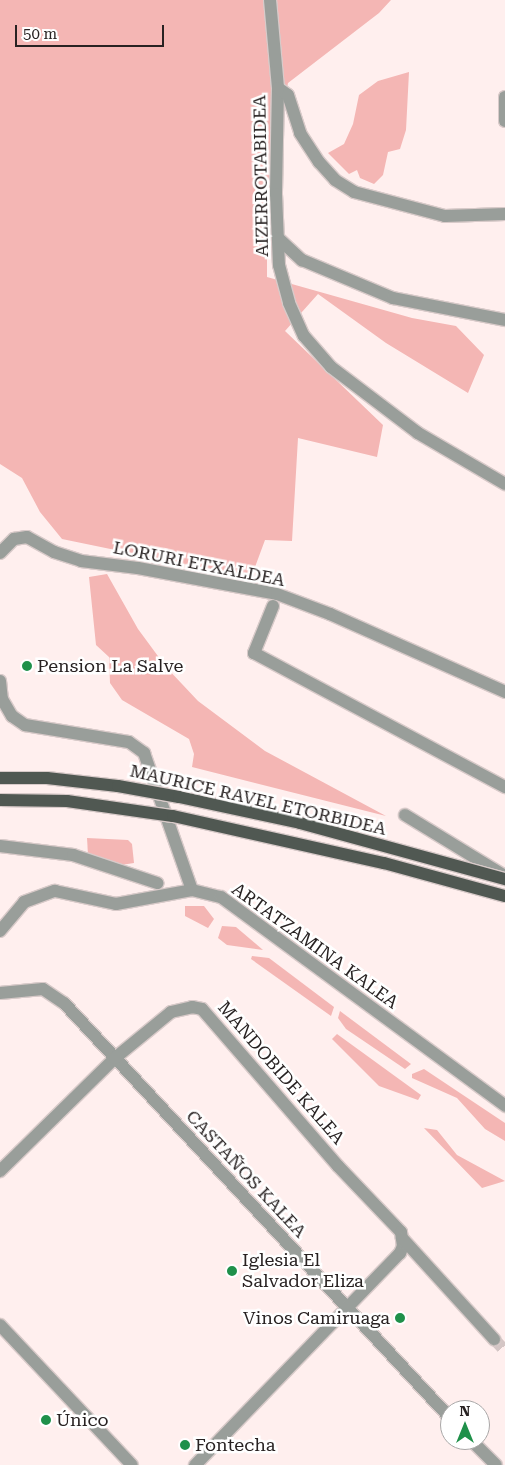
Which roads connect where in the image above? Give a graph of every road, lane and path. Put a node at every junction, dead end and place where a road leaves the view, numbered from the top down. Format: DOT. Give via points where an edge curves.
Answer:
graph roads {
  1 [pos="270,0"];
  2 [pos="278,88"];
  3 [pos="504,98"];
  4 [pos="505,121"];
  5 [pos="505,214"];
  6 [pos="278,238"];
  7 [pos="505,320"];
  8 [pos="505,484"];
  9 [pos="0,553"];
  10 [pos="273,606"];
  11 [pos="0,680"];
  12 [pos="505,692"];
  13 [pos="0,778"];
  14 [pos="505,787"];
  15 [pos="0,800"];
  16 [pos="405,815"];
  17 [pos="0,846"];
  18 [pos="505,877"];
  19 [pos="157,883"];
  20 [pos="192,890"];
  21 [pos="505,896"];
  22 [pos="0,931"];
  23 [pos="0,993"];
  24 [pos="114,1058"];
  25 [pos="505,1106"];
  26 [pos="0,1170"];
  27 [pos="402,1242"];
  28 [pos="349,1308"];
  29 [pos="0,1325"];
  30 [pos="494,1339"];
  31 [pos="440,1407"];
  32 [pos="481,1450"];
  33 [pos="132,1465"];
  34 [pos="196,1465"];
  35 [pos="496,1465"];
  1 -- 2 [label="street, AIZERROTABIDEA"];
  2 -- 5 [label="street" via="288,95 300,133 319,162 335,180 354,192 445,216"];
  2 -- 6 [label="street, AIZERROTABIDEA"];
  3 -- 4 [label="street"];
  6 -- 7 [label="street" via="302,260 393,298"];
  6 -- 8 [label="street, AIZERROTABIDEA" via="279,265 289,303 304,336 331,367 418,433"];
  9 -- 12 [label="street, LORURI ETXALDEA" via="22,536 81,561 138,568 277,594 330,614"];
  10 -- 14 [label="street, LORURI ETXALDEA" via="254,652"];
  11 -- 20 [label="street" via="2,699 12,716 25,725 128,742 144,753"];
  13 -- 18 [label="main road, MAURICE RAVEL ETORBIDEA, bridge" via="47,778 179,797 300,823"];
  15 -- 21 [label="main road, MAURICE RAVEL ETORBIDEA, bridge" via="86,803 173,816 384,863"];
  16 -- 18 [label="street"];
  17 -- 19 [label="street" via="73,855"];
  20 -- 22 [label="street" via="116,904 75,893 55,891 40,894 24,902"];
  20 -- 25 [label="street, ARTATZAMINA KALEA" via="221,897"];
  23 -- 24 [label="street, CASTAÑOS KALEA" via="30,988 53,994"];
  24 -- 26 [label="street"];
  24 -- 27 [label="street, MANDOBIDE KALEA" via="171,1012 184,1008 202,1009 338,1166 393,1222"];
  24 -- 28 [label="street, CASTAÑOS KALEA"];
  27 -- 28 [label="street" via="400,1253"];
  27 -- 30 [label="street, MANDOBIDE KALEA"];
  28 -- 31 [label="street, CASTAÑOS KALEA"];
  28 -- 34 [label="street"];
  29 -- 33 [label="street"];
  32 -- 35 [label="street"];
}
